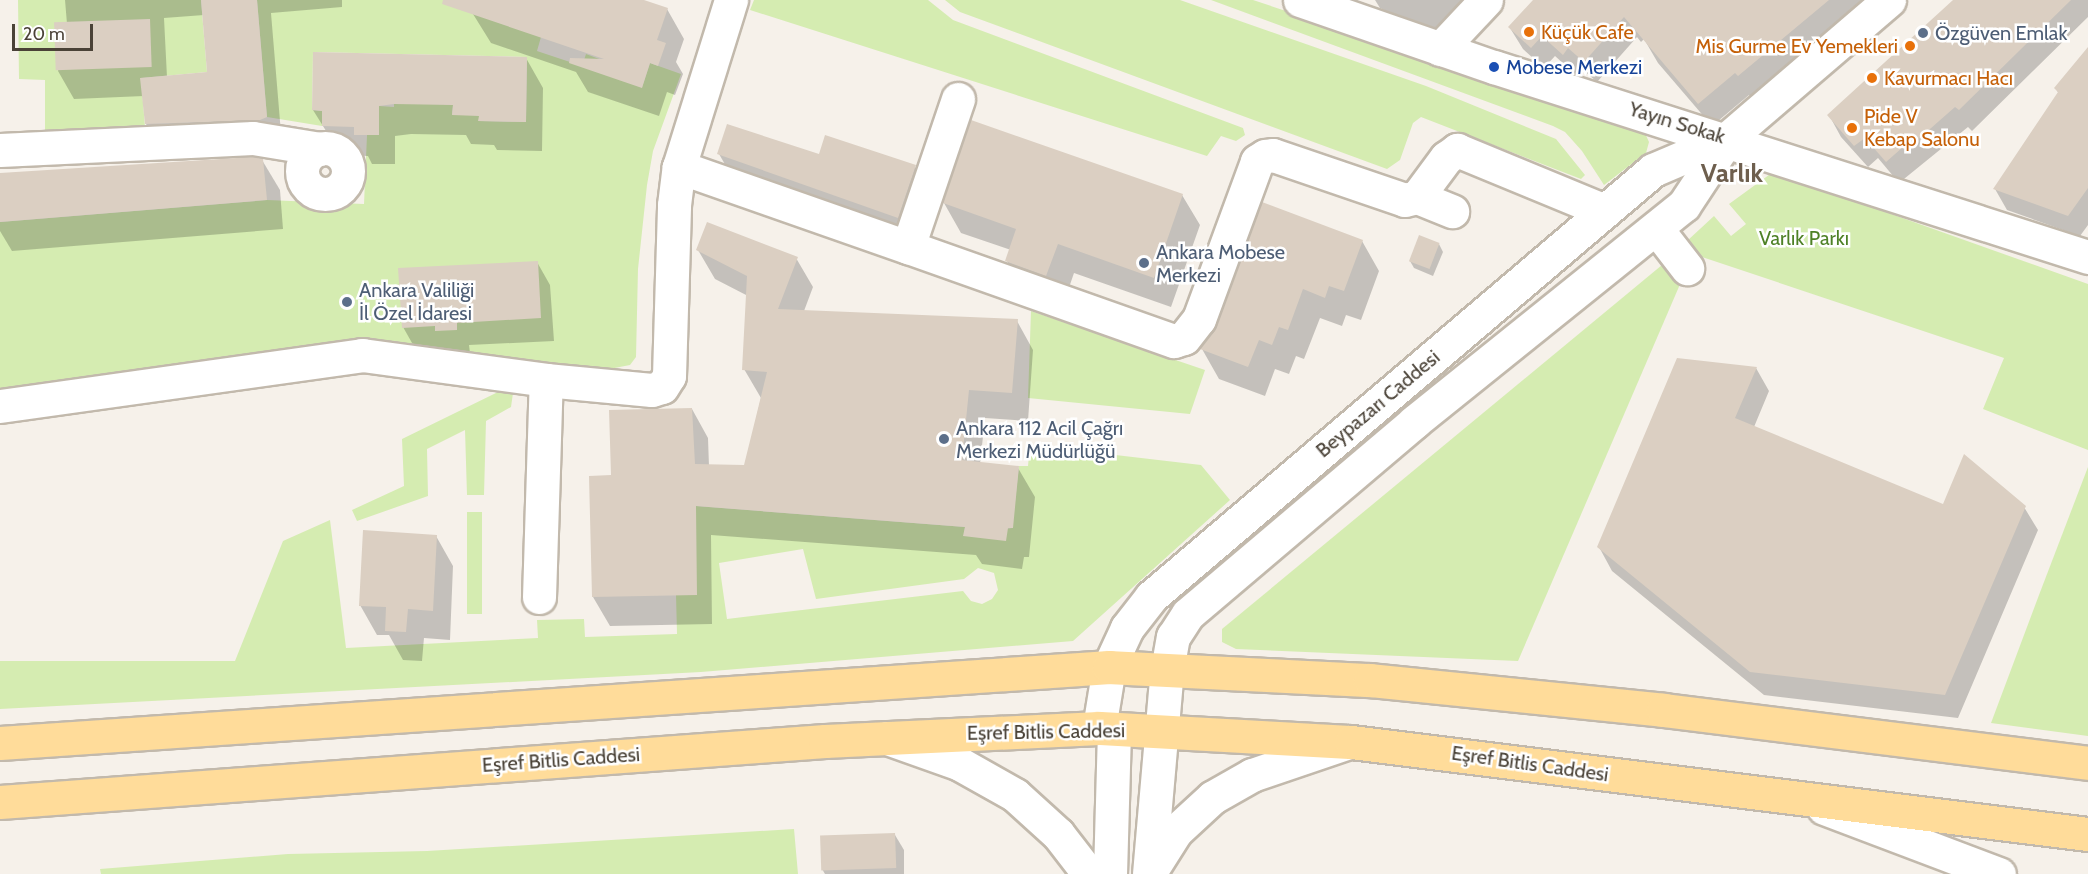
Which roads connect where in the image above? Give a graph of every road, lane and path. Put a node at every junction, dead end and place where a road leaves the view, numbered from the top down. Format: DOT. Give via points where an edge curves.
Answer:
graph roads {
  1 [pos="731,0"];
  2 [pos="1300,0"];
  3 [pos="1486,0"];
  4 [pos="1888,0"];
  5 [pos="1440,49"];
  6 [pos="958,99"];
  7 [pos="1728,138"];
  8 [pos="320,149"];
  9 [pos="0,150"];
  10 [pos="679,167"];
  11 [pos="1417,196"];
  12 [pos="1452,211"];
  13 [pos="1605,211"];
  14 [pos="1656,228"];
  15 [pos="908,247"];
  16 [pos="2084,249"];
  17 [pos="1687,268"];
  18 [pos="546,380"];
  19 [pos="0,406"];
  20 [pos="539,597"];
  21 [pos="1109,667"];
  22 [pos="1167,670"];
  23 [pos="1106,730"];
  24 [pos="1159,730"];
  25 [pos="887,738"];
  26 [pos="1351,741"];
  27 [pos="0,743"];
  28 [pos="2088,763"];
  29 [pos="1802,800"];
  30 [pos="0,802"];
  31 [pos="2088,834"];
  32 [pos="1077,866"];
  33 [pos="1110,874"];
  34 [pos="1149,874"];
  35 [pos="1999,874"];
  1 -- 10 [label="street"];
  2 -- 5 [label="street, Yayın Sokak"];
  3 -- 5 [label="street"];
  4 -- 7 [label="street, Beypazarı Caddesi"];
  5 -- 7 [label="street, Yayın Sokak"];
  6 -- 15 [label="street"];
  7 -- 13 [label="street, Beypazarı Caddesi" via="1653,170"];
  7 -- 14 [label="street, Beypazarı Caddesi" via="1684,206"];
  7 -- 16 [label="street, Yayın Sokak"];
  8 -- 9 [label="street" via="253,138"];
  10 -- 15 [label="street"];
  10 -- 18 [label="street" via="674,205 669,376 652,390"];
  11 -- 12 [label="street"];
  11 -- 13 [label="street" via="1446,158 1457,150"];
  11 -- 15 [label="street" via="1405,200 1273,155 1265,156 1257,161 1199,319 1184,338 1174,341"];
  13 -- 21 [label="street, Beypazarı Caddesi" via="1172,577 1136,614"];
  14 -- 17 [label="street"];
  14 -- 22 [label="street, Beypazarı Caddesi" via="1414,422 1188,614 1173,637"];
  18 -- 19 [label="street" via="362,355"];
  18 -- 20 [label="street"];
  21 -- 22 [label="main road"];
  21 -- 23 [label="street, Beypazarı Caddesi"];
  21 -- 27 [label="main road"];
  22 -- 24 [label="street, Beypazarı Caddesi"];
  22 -- 28 [label="main road" via="1370,680 1604,704"];
  23 -- 24 [label="main road, Eşref Bitlis Caddesi"];
  23 -- 25 [label="main road, Eşref Bitlis Caddesi"];
  23 -- 33 [label="street, Beypazarı Caddesi"];
  24 -- 26 [label="main road, Eşref Bitlis Caddesi"];
  24 -- 34 [label="street, Beypazarı Caddesi"];
  25 -- 30 [label="main road, Eşref Bitlis Caddesi"];
  25 -- 32 [label="street" via="990,780 1037,813"];
  26 -- 29 [label="main road, Eşref Bitlis Caddesi"];
  26 -- 34 [label="street" via="1252,775 1213,797 1176,831"];
  29 -- 31 [label="main road, Eşref Bitlis Caddesi"];
  29 -- 35 [label="street"];
}
